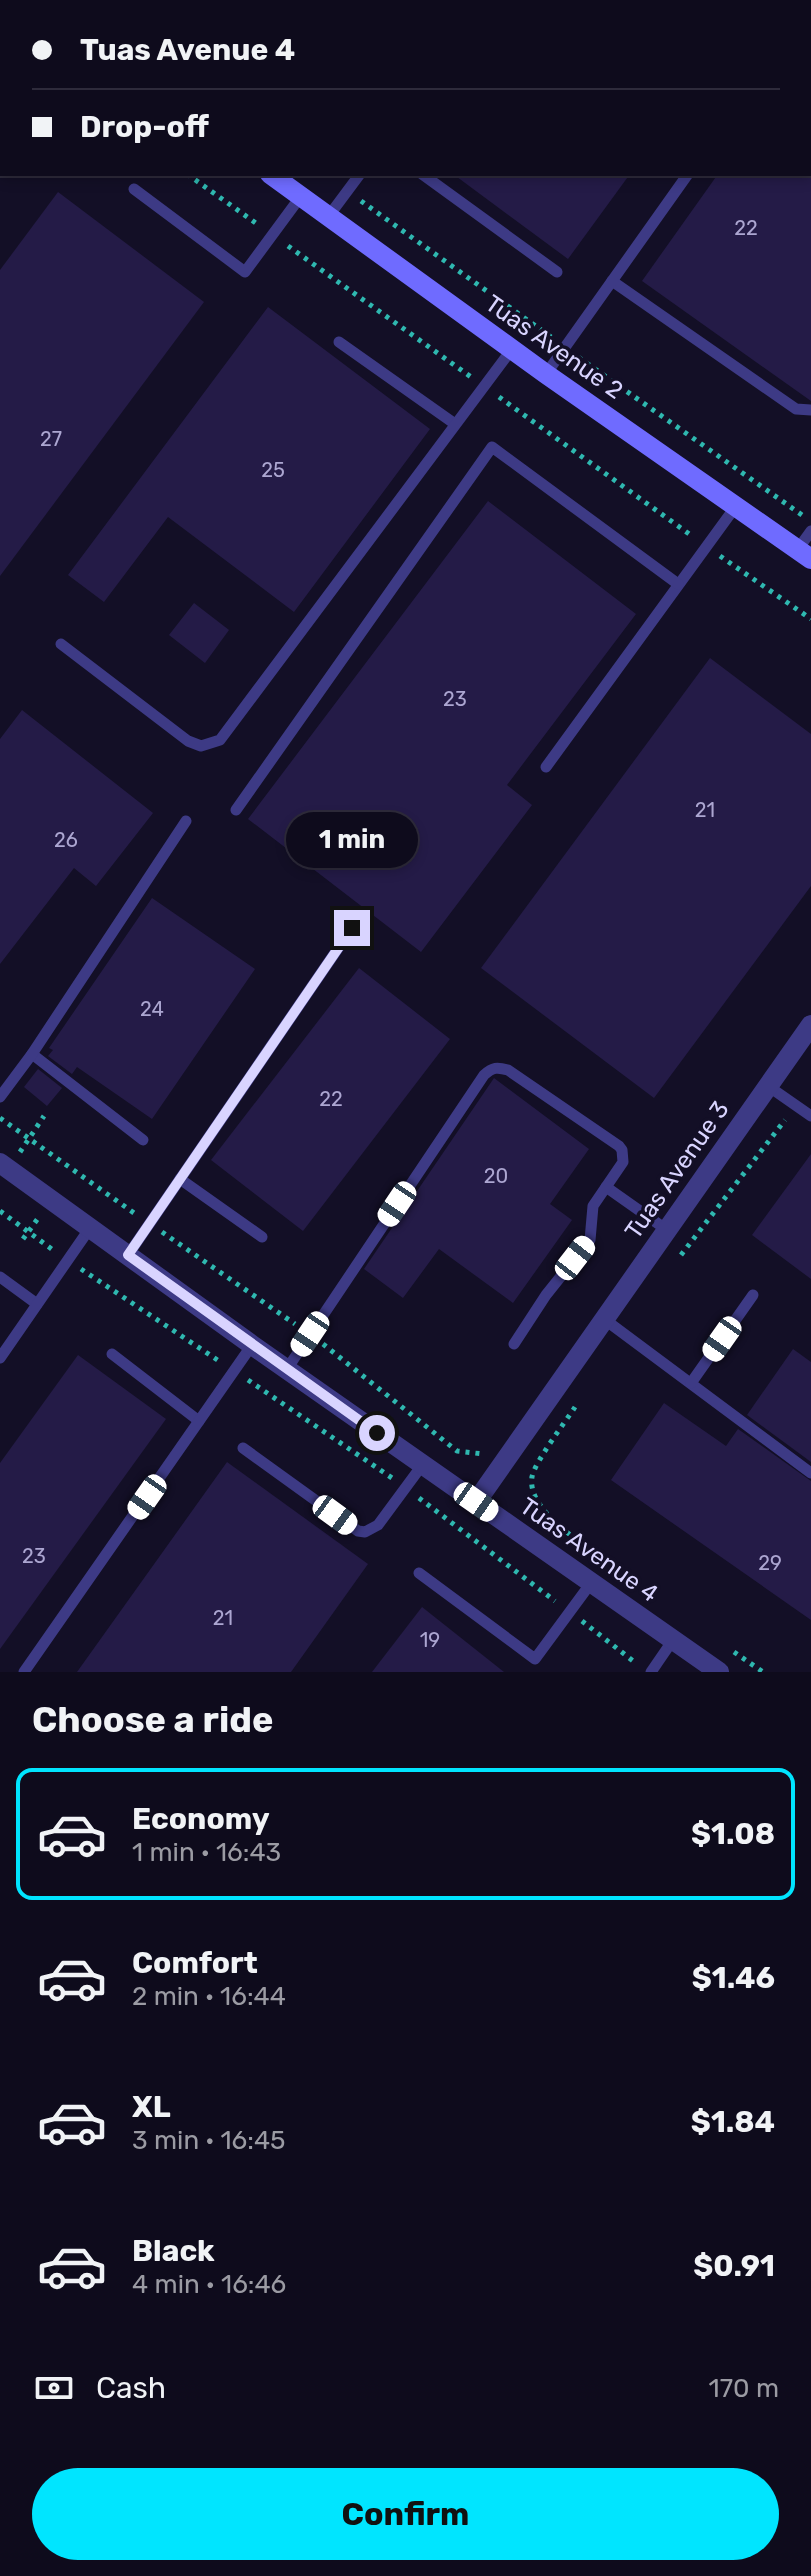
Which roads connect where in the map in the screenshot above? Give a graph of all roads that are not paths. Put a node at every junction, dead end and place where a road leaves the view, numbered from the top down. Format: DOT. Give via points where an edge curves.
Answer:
graph roads {
  1 [pos="273,176"];
  2 [pos="359,176"];
  3 [pos="425,176"];
  4 [pos="687,176"];
  5 [pos="134,189"];
  6 [pos="301,196"];
  7 [pos="328,217"];
  8 [pos="557,272"];
  9 [pos="612,281"];
  10 [pos="339,342"];
  11 [pos="512,349"];
  12 [pos="546,374"];
  13 [pos="811,410"];
  14 [pos="455,424"];
  15 [pos="736,506"];
  16 [pos="811,531"];
  17 [pos="804,554"];
  18 [pos="678,584"];
  19 [pos="61,644"];
  20 [pos="546,767"];
  21 [pos="236,810"];
  22 [pos="186,821"];
  23 [pos="352,928"];
  24 [pos="811,1025"];
  25 [pos="805,1048"];
  26 [pos="32,1054"];
  27 [pos="768,1086"];
  28 [pos="0,1097"];
  29 [pos="811,1116"];
  30 [pos="143,1140"];
  31 [pos="4,1166"];
  32 [pos="180,1179"];
  33 [pos="606,1187"];
  34 [pos="90,1228"];
  35 [pos="667,1230"];
  36 [pos="262,1237"];
  37 [pos="128,1255"];
  38 [pos="0,1277"];
  39 [pos="753,1295"];
  40 [pos="37,1304"];
  41 [pos="604,1319"];
  42 [pos="514,1344"];
  43 [pos="252,1345"];
  44 [pos="112,1354"];
  45 [pos="0,1358"];
  46 [pos="287,1369"];
  47 [pos="691,1383"];
  48 [pos="199,1421"];
  49 [pos="243,1448"];
  50 [pos="423,1464"];
  51 [pos="811,1473"];
  52 [pos="476,1502"];
  53 [pos="419,1573"];
  54 [pos="591,1583"];
  55 [pos="673,1640"];
  56 [pos="24,1672"];
  57 [pos="649,1672"];
  58 [pos="719,1672"];
  1 -- 6 [label="street, Tuas Avenue 2"];
  2 -- 7 [label="lane"];
  3 -- 8 [label="lane"];
  4 -- 9 [label="lane"];
  5 -- 6 [label="lane" via="245,272"];
  6 -- 7 [label="street, Tuas Avenue 2"];
  7 -- 11 [label="street, Tuas Avenue 2"];
  9 -- 12 [label="lane"];
  9 -- 13 [label="lane" via="796,409"];
  10 -- 14 [label="lane"];
  11 -- 12 [label="street, Tuas Avenue 2"];
  11 -- 14 [label="lane"];
  12 -- 15 [label="street, Tuas Avenue 2"];
  14 -- 19 [label="lane" via="220,740 201,746 188,741"];
  15 -- 17 [label="street, Tuas Avenue 2"];
  15 -- 18 [label="lane"];
  16 -- 17 [label="lane"];
  18 -- 20 [label="lane"];
  18 -- 21 [label="lane" via="492,447"];
  22 -- 26 [label="lane"];
  23 -- 32 [label="lane"];
  24 -- 25 [label="street, Tuas Avenue 3"];
  25 -- 27 [label="street, Tuas Avenue 3"];
  26 -- 28 [label="lane"];
  26 -- 30 [label="lane"];
  27 -- 29 [label="lane"];
  27 -- 35 [label="street, Tuas Avenue 3"];
  31 -- 34 [label="street, Tuas Avenue 4"];
  32 -- 36 [label="lane"];
  32 -- 37 [label="lane"];
  33 -- 35 [label="lane"];
  33 -- 42 [label="lane" via="592,1210 590,1240"];
  33 -- 46 [label="lane" via="623,1162 619,1146 508,1070 491,1068"];
  34 -- 37 [label="street, Tuas Avenue 4"];
  34 -- 40 [label="lane"];
  35 -- 41 [label="street, Tuas Avenue 3"];
  37 -- 43 [label="street, Tuas Avenue 4"];
  38 -- 40 [label="lane"];
  39 -- 47 [label="lane"];
  40 -- 45 [label="lane"];
  41 -- 47 [label="lane"];
  41 -- 52 [label="street, Tuas Avenue 3"];
  43 -- 46 [label="street, Tuas Avenue 4"];
  43 -- 48 [label="lane"];
  44 -- 48 [label="lane"];
  46 -- 50 [label="street, Tuas Avenue 4"];
  47 -- 51 [label="lane"];
  48 -- 56 [label="lane"];
  49 -- 50 [label="lane" via="365,1532 378,1525"];
  50 -- 52 [label="street, Tuas Avenue 4"];
  52 -- 54 [label="street, Tuas Avenue 4"];
  53 -- 54 [label="lane" via="535,1659"];
  54 -- 55 [label="street, Tuas Avenue 4"];
  55 -- 57 [label="lane"];
  55 -- 58 [label="street, Tuas Avenue 4"];
}
